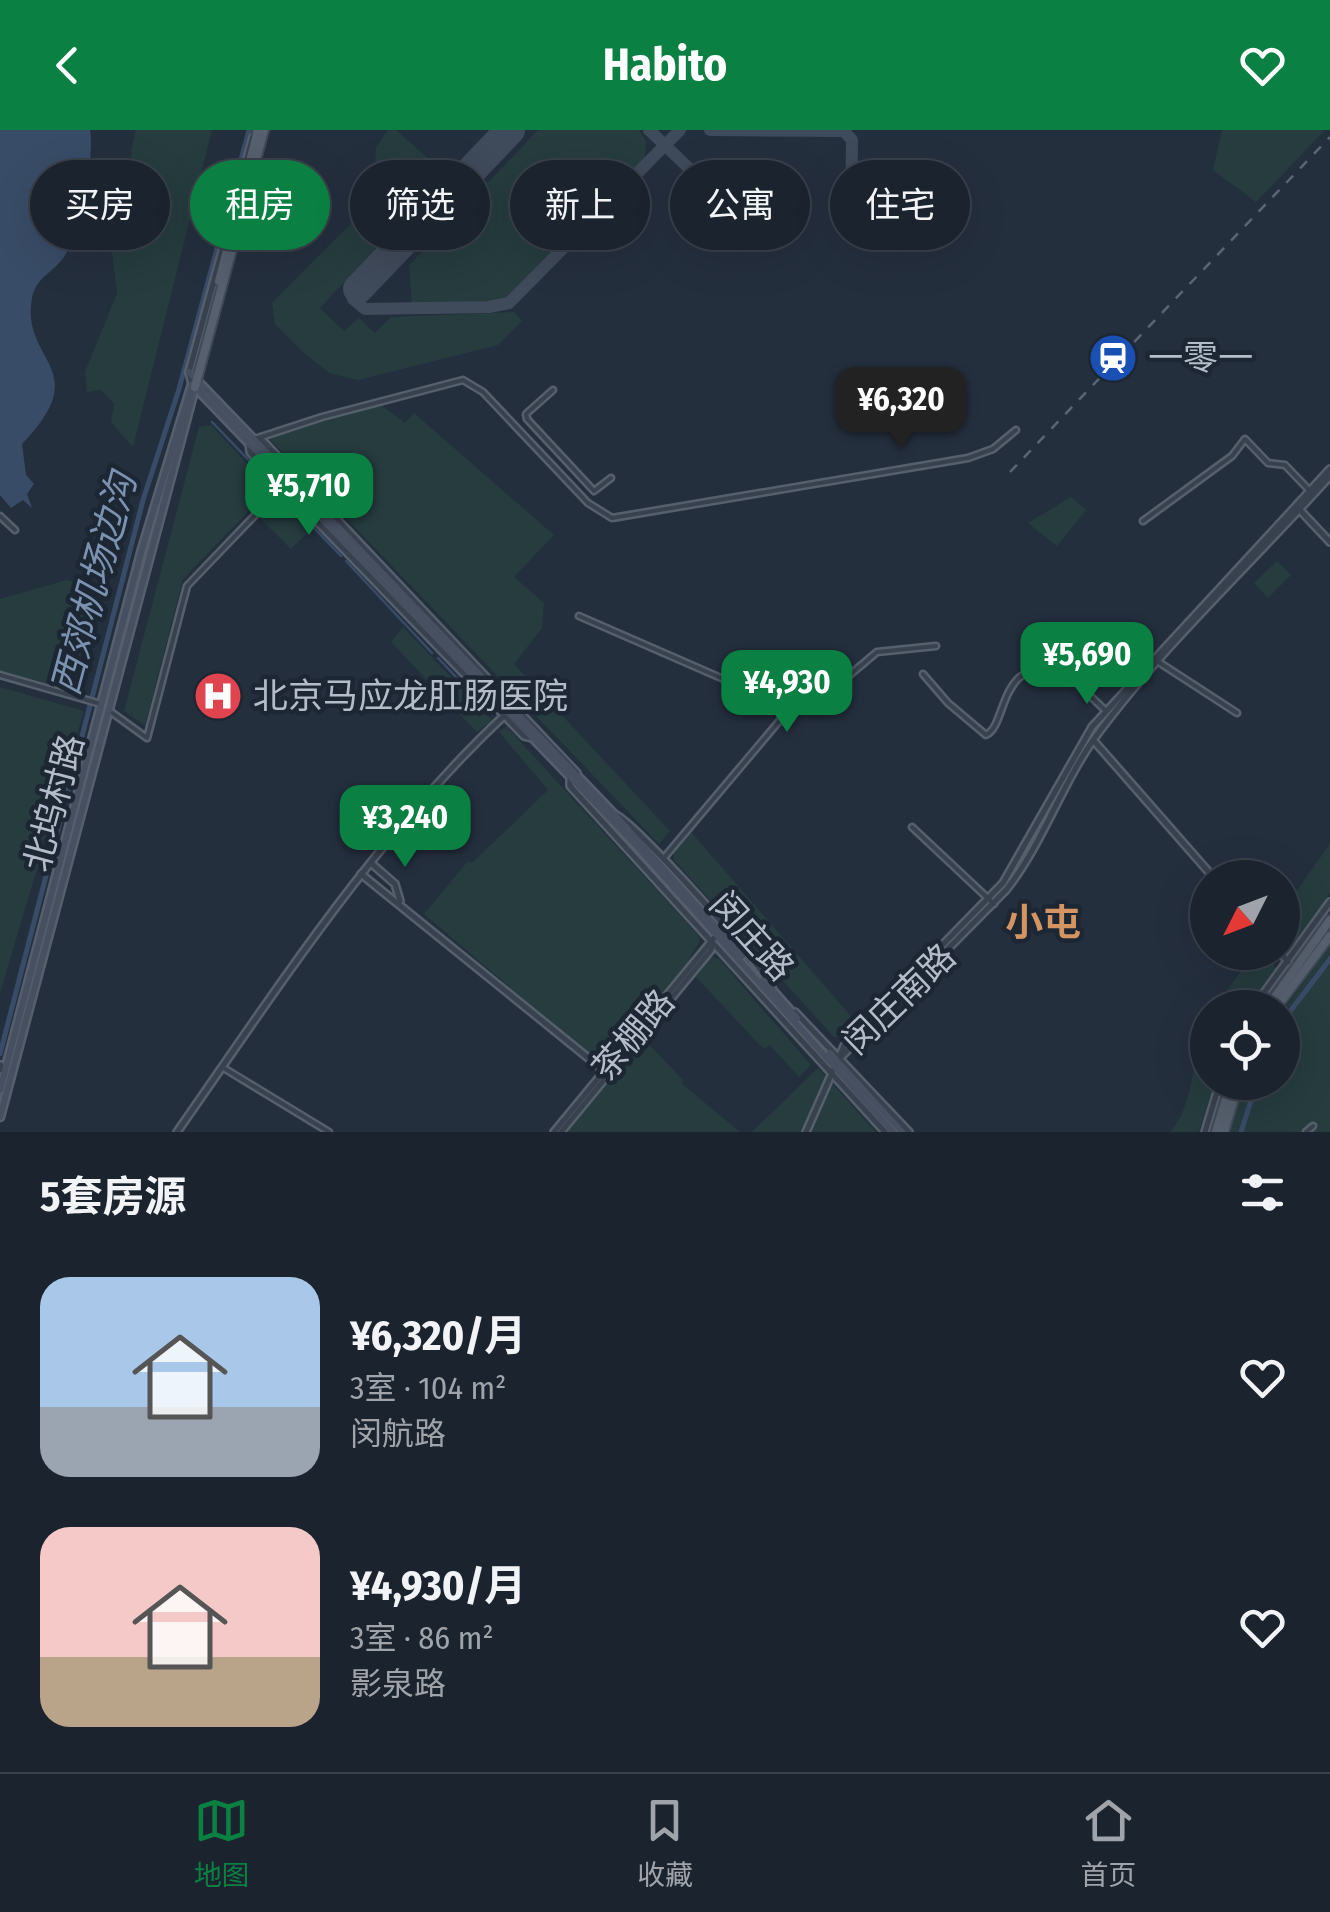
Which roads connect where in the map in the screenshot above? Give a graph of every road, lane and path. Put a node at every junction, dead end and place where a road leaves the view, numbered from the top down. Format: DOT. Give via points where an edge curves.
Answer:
graph roads {
  1 [pos="259,130"];
  2 [pos="194,380"];
  3 [pos="553,390"];
  4 [pos="1016,430"];
  5 [pos="252,442"];
  6 [pos="1330,468"];
  7 [pos="1330,476"];
  8 [pos="611,478"];
  9 [pos="280,489"];
  10 [pos="1310,491"];
  11 [pos="1298,508"];
  12 [pos="0,516"];
  13 [pos="1143,520"];
  14 [pos="14,530"];
  15 [pos="1330,542"];
  16 [pos="413,609"];
  17 [pos="579,616"];
  18 [pos="936,646"];
  19 [pos="1156,660"];
  20 [pos="923,674"];
  21 [pos="0,676"];
  22 [pos="97,703"];
  23 [pos="1106,711"];
  24 [pos="784,713"];
  25 [pos="1237,713"];
  26 [pos="506,714"];
  27 [pos="1091,737"];
  28 [pos="574,776"];
  29 [pos="912,826"];
  30 [pos="1198,860"];
  31 [pos="662,861"];
  32 [pos="370,863"];
  33 [pos="360,874"];
  34 [pos="991,901"];
  35 [pos="1330,902"];
  36 [pos="401,904"];
  37 [pos="1330,920"];
  38 [pos="716,935"];
  39 [pos="1330,936"];
  40 [pos="1300,959"];
  41 [pos="1300,961"];
  42 [pos="1300,963"];
  43 [pos="1293,970"];
  44 [pos="772,984"];
  45 [pos="1272,990"];
  46 [pos="8,1058"];
  47 [pos="837,1062"];
  48 [pos="222,1067"];
  49 [pos="1,1068"];
  50 [pos="606,1072"];
  51 [pos="0,1090"];
  52 [pos="1215,1100"];
  53 [pos="1228,1100"];
  54 [pos="1231,1100"];
  55 [pos="0,1117"];
  56 [pos="1313,1126"];
  57 [pos="177,1132"];
  58 [pos="329,1132"];
  59 [pos="557,1132"];
  60 [pos="806,1132"];
  61 [pos="885,1132"];
  62 [pos="893,1132"];
  63 [pos="905,1132"];
  64 [pos="1205,1132"];
  65 [pos="1216,1132"];
  66 [pos="1224,1132"];
  67 [pos="1306,1132"];
  1 -- 2 [label="main road, 北坞村路"];
  2 -- 5 [label="main road, 闵庄路"];
  2 -- 22 [label="main road, 北坞村路"];
  3 -- 8 [label="street" via="527,419 594,491"];
  4 -- 5 [label="street" via="994,450 968,458 622,518 597,512 463,380"];
  5 -- 9 [label="street, 闵庄路" via="250,452"];
  5 -- 16 [label="main road, 闵庄路"];
  6 -- 10 [label="street, 闵庄南路"];
  7 -- 11 [label="street, 闵庄南路"];
  9 -- 16 [label="street, 闵庄路"];
  9 -- 22 [label="street" via="187,586 147,738"];
  10 -- 11 [label="street, 闵庄南路"];
  10 -- 13 [label="street" via="1246,439"];
  11 -- 15 [label="street"];
  11 -- 19 [label="street, 闵庄南路"];
  12 -- 14 [label="street"];
  16 -- 26 [label="main road, 闵庄路"];
  16 -- 28 [label="main road, 闵庄路"];
  17 -- 24 [label="street" via="744,688"];
  18 -- 24 [label="street" via="877,652 827,694 813,681"];
  19 -- 23 [label="street, 闵庄南路"];
  19 -- 25 [label="street"];
  19 -- 27 [label="street, 闵庄南路"];
  20 -- 23 [label="street" via="986,734 996,727 1006,692 1044,668 1062,669"];
  21 -- 22 [label="street"];
  22 -- 46 [label="main road, 北坞村路"];
  22 -- 55 [label="main road, 北坞村路"];
  23 -- 27 [label="street, 闵庄南路"];
  24 -- 31 [label="street"];
  26 -- 28 [label="main road, 闵庄路"];
  26 -- 32 [label="street" via="437,782"];
  27 -- 30 [label="street"];
  27 -- 34 [label="street, 闵庄南路" via="1022,868"];
  28 -- 31 [label="main road, 闵庄路"];
  28 -- 38 [label="main road, 闵庄路"];
  29 -- 34 [label="street"];
  31 -- 38 [label="main road, 闵庄路"];
  31 -- 44 [label="street, 闵庄路"];
  32 -- 33 [label="street"];
  32 -- 36 [label="street" via="394,884"];
  33 -- 36 [label="street"];
  33 -- 48 [label="street"];
  34 -- 47 [label="street, 闵庄南路"];
  35 -- 40 [label="street"];
  36 -- 50 [label="street"];
  37 -- 41 [label="main road"];
  38 -- 44 [label="main road, 闵庄路"];
  38 -- 47 [label="main road, 闵庄路"];
  38 -- 50 [label="street, 茶棚路"];
  39 -- 42 [label="main road"];
  43 -- 45 [label="street"];
  44 -- 47 [label="main road, 闵庄路"];
  46 -- 49 [label="main road"];
  46 -- 51 [label="main road, 北坞村路"];
  47 -- 60 [label="street"];
  47 -- 61 [label="street, 闵庄路"];
  47 -- 62 [label="main road, 闵庄路"];
  47 -- 63 [label="main road, 闵庄路"];
  48 -- 57 [label="street"];
  48 -- 58 [label="street"];
  50 -- 59 [label="street, 茶棚路"];
  52 -- 64 [label="street"];
  53 -- 65 [label="main road"];
  54 -- 66 [label="main road"];
  56 -- 67 [label="street"];
}
